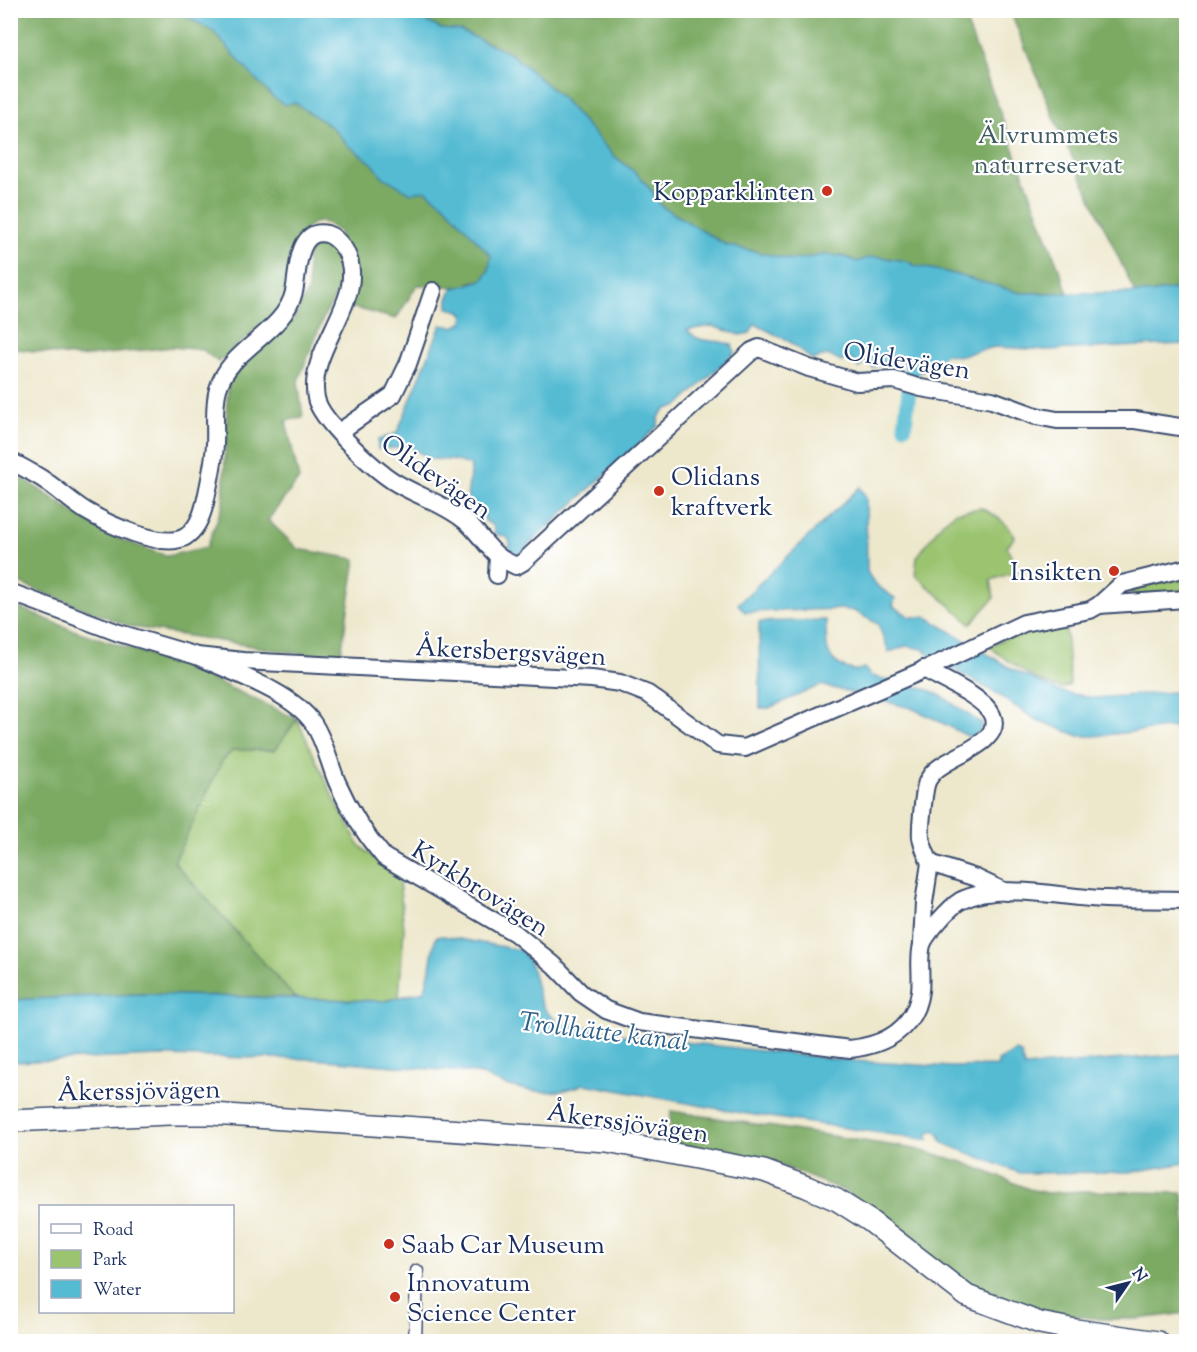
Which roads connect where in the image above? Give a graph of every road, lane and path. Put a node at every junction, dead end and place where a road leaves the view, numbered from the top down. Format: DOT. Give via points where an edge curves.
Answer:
graph roads {
  1 [pos="433,291"];
  2 [pos="1186,428"];
  3 [pos="339,432"];
  4 [pos="10,461"];
  5 [pos="498,556"];
  6 [pos="1186,568"];
  7 [pos="497,575"];
  8 [pos="10,592"];
  9 [pos="1186,600"];
  10 [pos="1099,605"];
  11 [pos="197,656"];
  12 [pos="929,667"];
  13 [pos="930,863"];
  14 [pos="1006,892"];
  15 [pos="1186,900"];
  16 [pos="922,944"];
  17 [pos="10,1121"];
  18 [pos="417,1271"];
  19 [pos="415,1341"];
  20 [pos="1158,1341"];
  1 -- 3 [label="street" via="393,395"];
  2 -- 5 [label="street, Olidevägen" via="1135,420 1057,420 992,400 894,380 857,382 759,348 523,562 516,566"];
  3 -- 4 [label="street, Olidevägen" via="318,407 314,381 352,277 349,257 342,246 322,233 314,235 299,253 296,284 287,310 226,370 218,388 215,445 201,519 184,538 164,541 132,533 88,512"];
  3 -- 5 [label="street, Olidevägen" via="394,482 462,518"];
  5 -- 7 [label="street"];
  6 -- 10 [label="street" via="1122,584"];
  8 -- 11 [label="street, Åkersbergsvägen" via="119,633"];
  9 -- 10 [label="street, Åkersbergsvägen"];
  10 -- 12 [label="street, Åkersbergsvägen" via="1024,623"];
  11 -- 12 [label="street, Åkersbergsvägen" via="620,683 648,694 718,745 745,748"];
  11 -- 16 [label="street, Kyrkbrovägen" via="295,704 312,722 347,802 384,857 515,933 581,993 606,1010 639,1022 841,1048 867,1047 896,1033 915,1012"];
  12 -- 13 [label="street" via="981,702 992,714 995,725 983,741 945,763 926,782 921,835"];
  13 -- 14 [label="street"];
  13 -- 16 [label="street, Kyrkbrovägen"];
  14 -- 15 [label="street"];
  14 -- 16 [label="street" via="958,902"];
  17 -- 20 [label="street, Åkerssjövägen" via="212,1114 607,1141 765,1172 807,1187 870,1221 967,1296 1040,1323"];
  18 -- 19 [label="street"];
}
